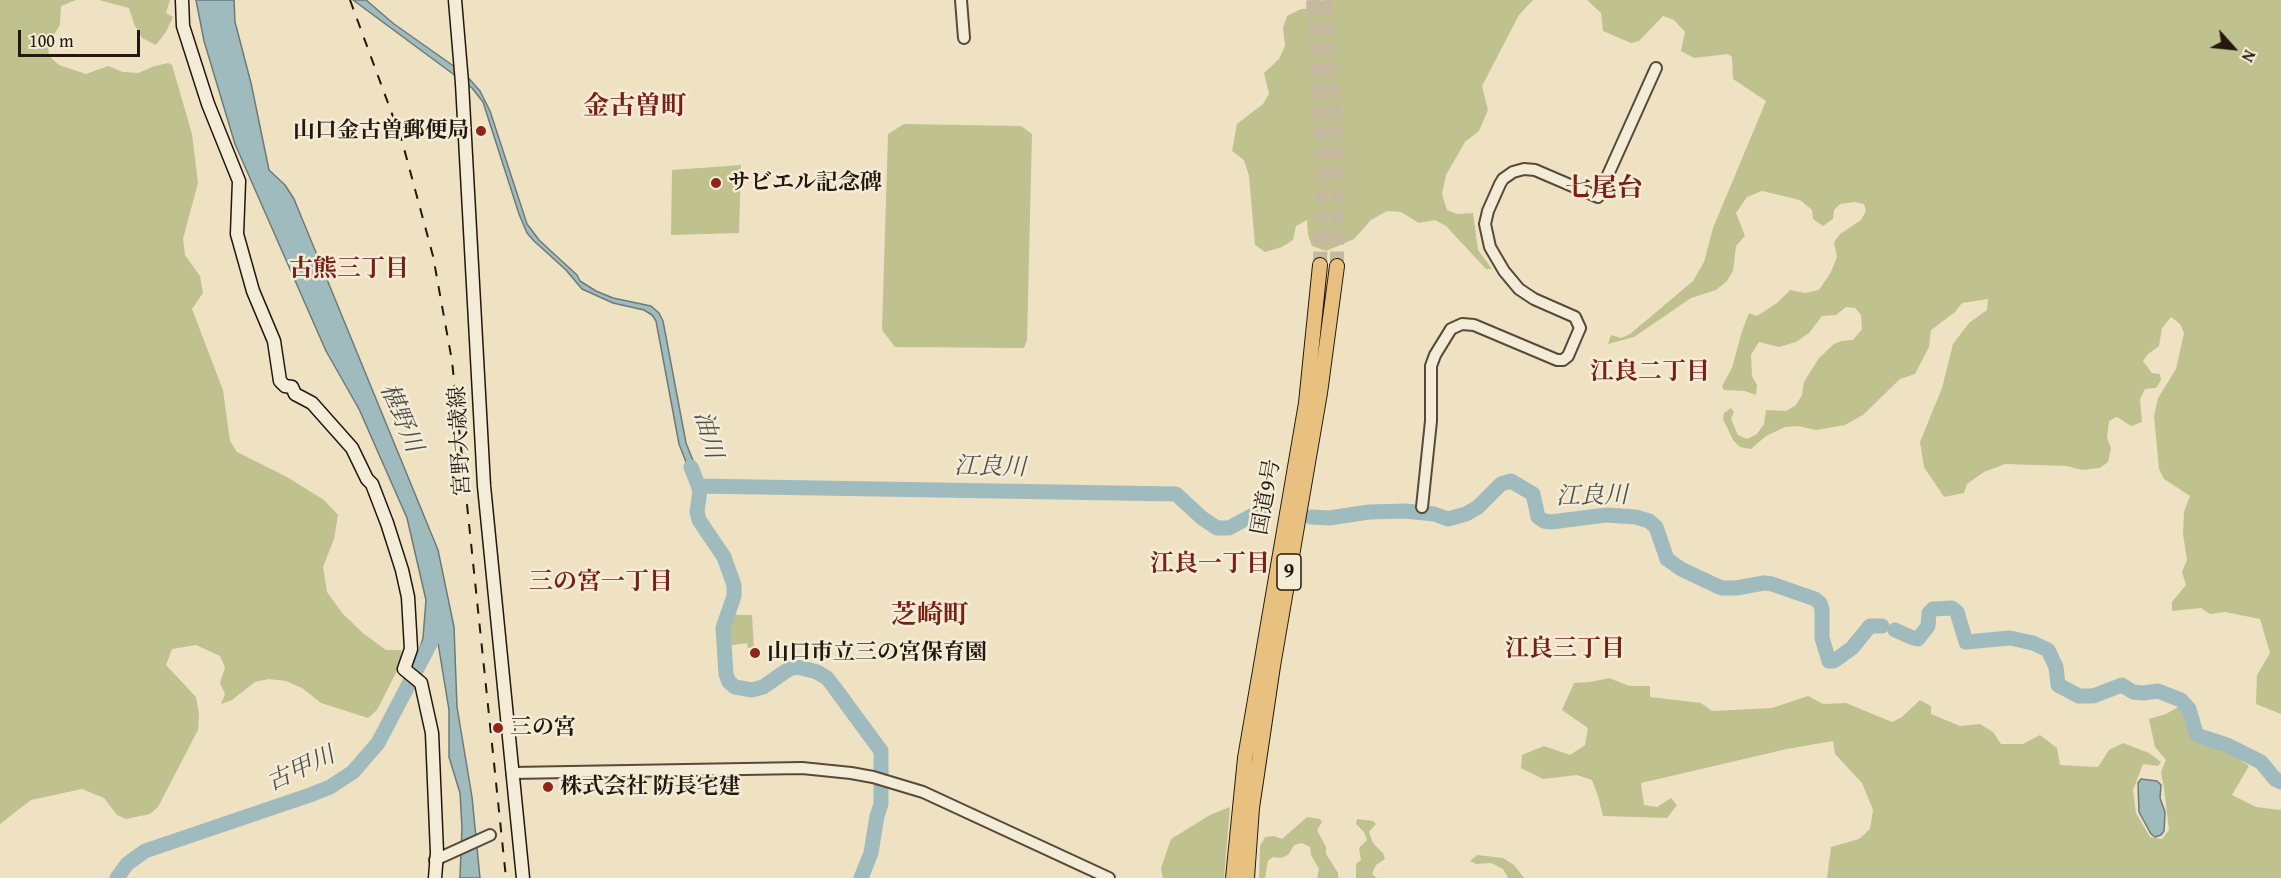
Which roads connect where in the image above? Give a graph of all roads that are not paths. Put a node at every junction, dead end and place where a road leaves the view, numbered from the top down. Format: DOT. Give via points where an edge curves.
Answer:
graph roads {
  1 [pos="182,0"];
  2 [pos="455,0"];
  3 [pos="961,0"];
  4 [pos="964,38"];
  5 [pos="1656,68"];
  6 [pos="1320,265"];
  7 [pos="1337,266"];
  8 [pos="1422,507"];
  9 [pos="512,773"];
  10 [pos="488,836"];
  11 [pos="438,859"];
  12 [pos="435,878"];
  13 [pos="523,878"];
  14 [pos="1109,878"];
  15 [pos="1233,878"];
  16 [pos="1247,878"];
  1 -- 11 [label="main road" via="183,27 239,181 237,234 253,291 274,341 280,381 312,403 352,448 387,523 408,597 411,649 404,669 423,688 432,733"];
  2 -- 9 [label="main road, 宮野大歳線" via="484,486"];
  3 -- 4 [label="street"];
  5 -- 8 [label="street" via="1598,197 1535,170 1513,172 1500,184 1485,224 1490,247 1520,289 1575,317 1580,328 1563,360 1474,325 1462,324 1451,329 1431,366 1431,421"];
  6 -- 15 [label="highway, 国道9号 / 9" via="1306,403 1249,734"];
  7 -- 16 [label="highway, 国道9号 / 9" via="1320,393 1271,676 1252,808"];
  9 -- 13 [label="main road, 宮野大歳線"];
  9 -- 14 [label="street" via="796,768 851,773 923,792"];
  10 -- 11 [label="street"];
  11 -- 12 [label="main road"];
}
